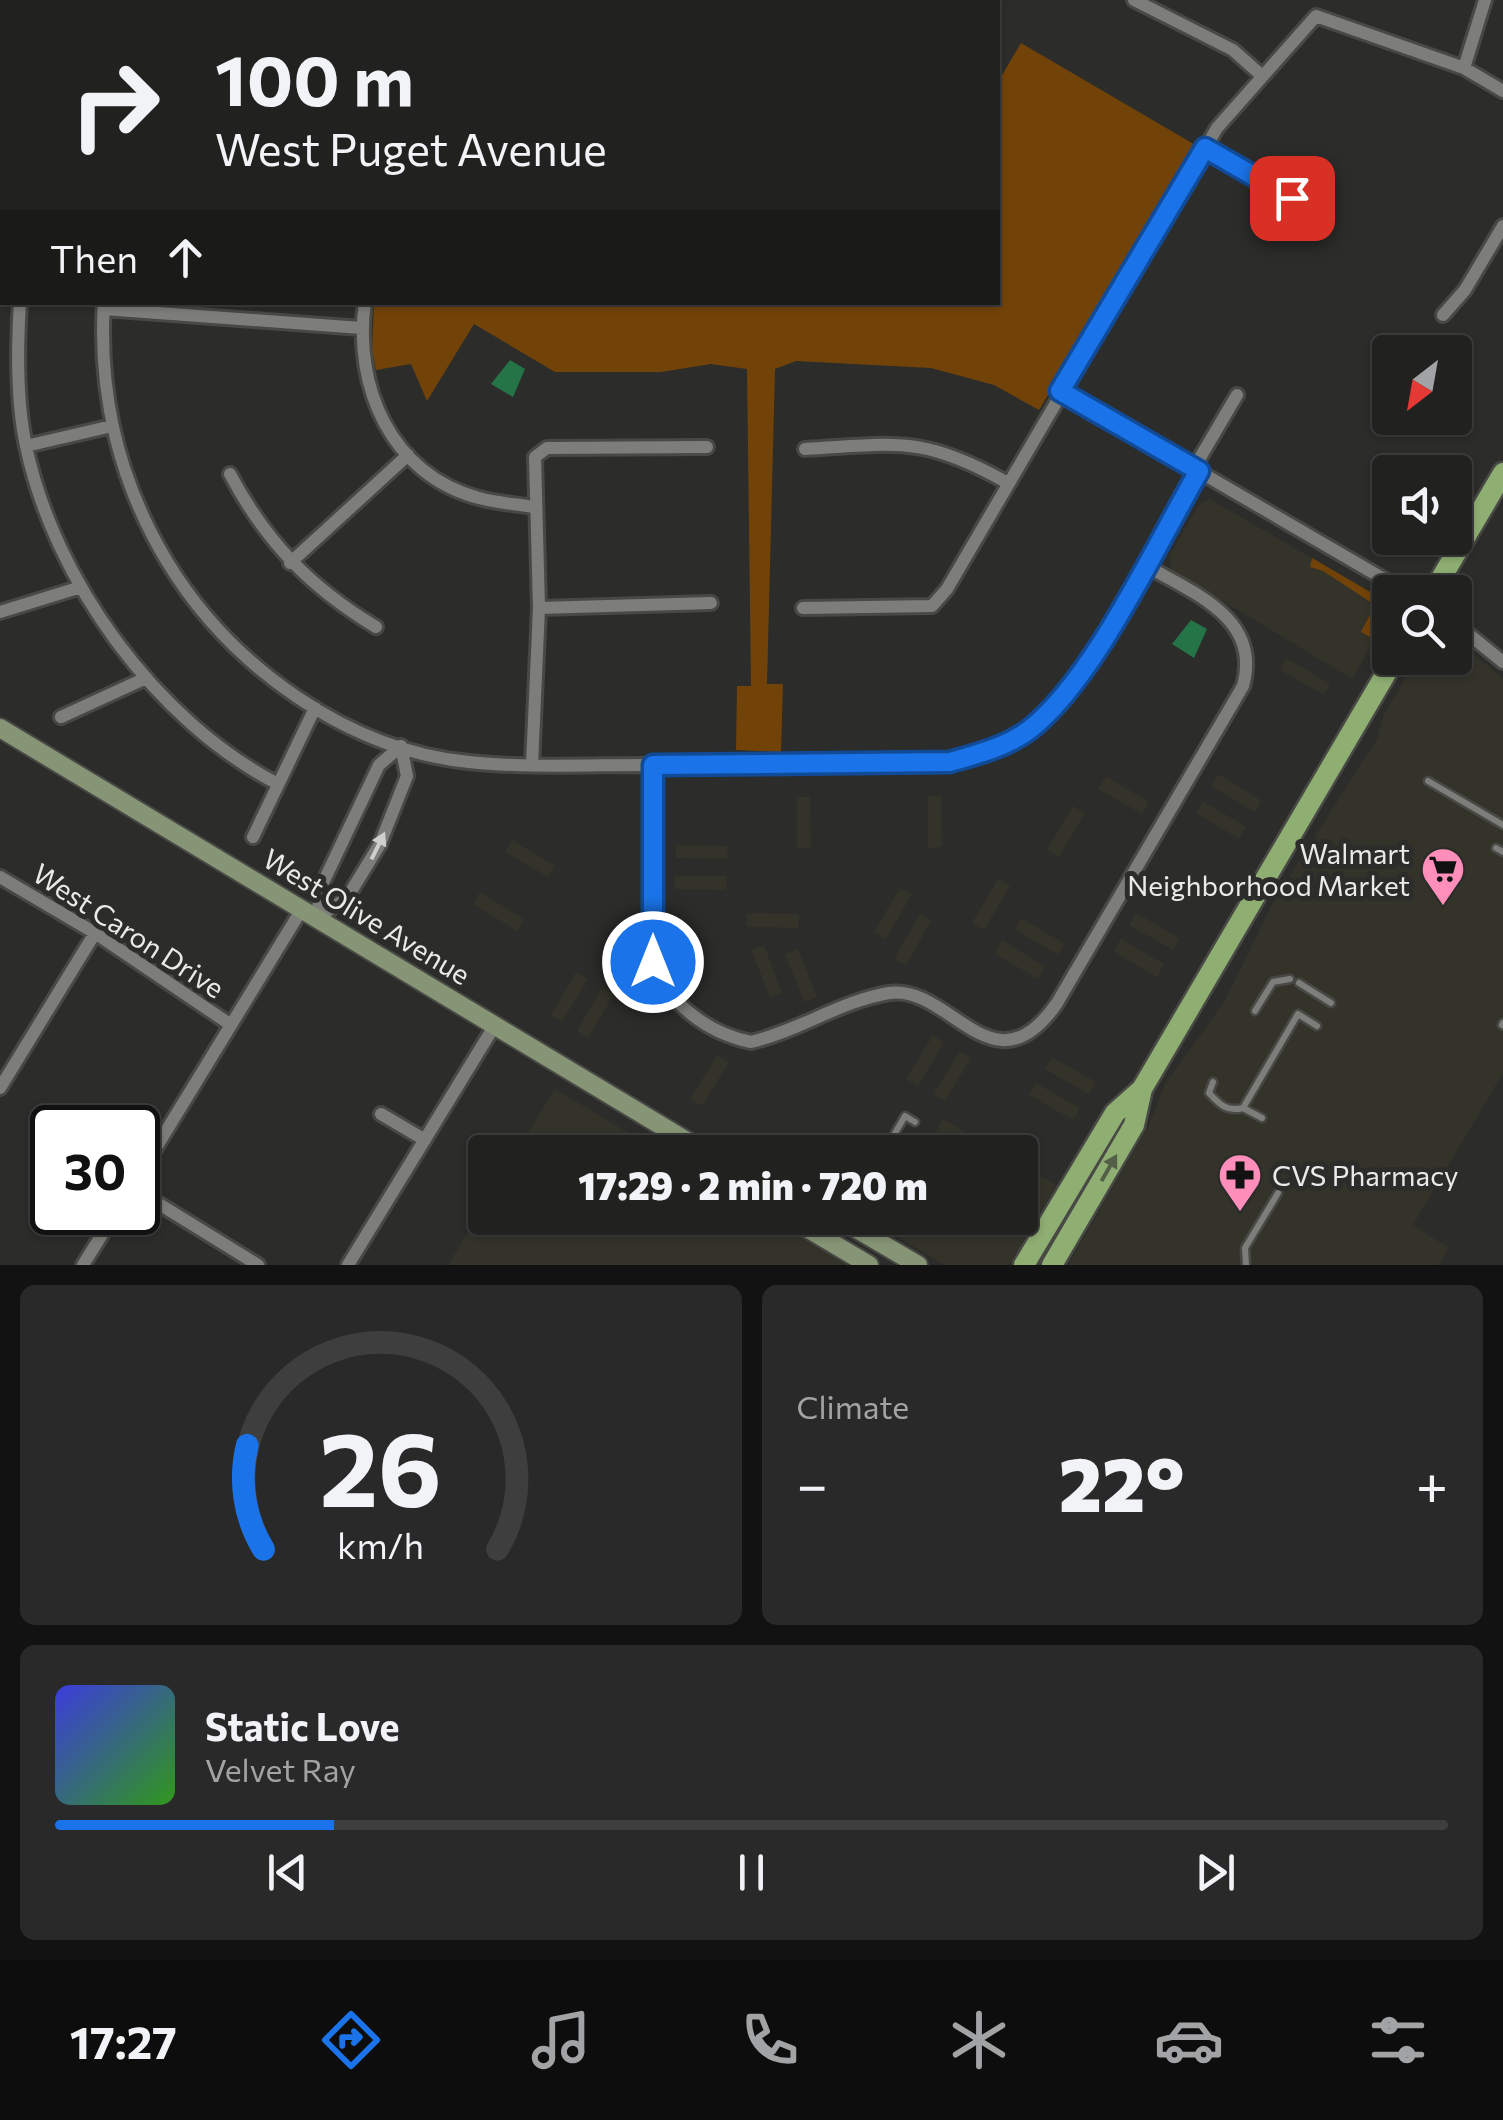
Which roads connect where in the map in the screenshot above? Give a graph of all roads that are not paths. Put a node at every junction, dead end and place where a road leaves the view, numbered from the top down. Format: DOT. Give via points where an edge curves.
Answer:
graph roads {
  1 [pos="1134,0"];
  2 [pos="1485,0"];
  3 [pos="1464,68"];
  4 [pos="1261,75"];
  5 [pos="1503,90"];
  6 [pos="1205,148"];
  7 [pos="1292,198"];
  8 [pos="1503,226"];
  9 [pos="20,305"];
  10 [pos="365,305"];
  11 [pos="104,306"];
  12 [pos="200,309"];
  13 [pos="1443,315"];
  14 [pos="361,328"];
  15 [pos="1060,391"];
  16 [pos="1237,395"];
  17 [pos="112,426"];
  18 [pos="26,446"];
  19 [pos="707,448"];
  20 [pos="805,449"];
  21 [pos="408,455"];
  22 [pos="1197,470"];
  23 [pos="230,474"];
  24 [pos="1503,474"];
  25 [pos="1006,482"];
  26 [pos="533,508"];
  27 [pos="290,563"];
  28 [pos="1144,565"];
  29 [pos="1377,575"];
  30 [pos="1442,575"];
  31 [pos="81,587"];
  32 [pos="711,604"];
  33 [pos="539,608"];
  34 [pos="803,608"];
  35 [pos="0,612"];
  36 [pos="376,627"];
  37 [pos="1472,637"];
  38 [pos="1503,662"];
  39 [pos="1384,675"];
  40 [pos="146,678"];
  41 [pos="315,708"];
  42 [pos="61,716"];
  43 [pos="0,728"];
  44 [pos="402,746"];
  45 [pos="532,765"];
  46 [pos="653,765"];
  47 [pos="1428,781"];
  48 [pos="278,784"];
  49 [pos="1503,825"];
  50 [pos="253,837"];
  51 [pos="0,877"];
  52 [pos="309,914"];
  53 [pos="95,934"];
  54 [pos="1290,979"];
  55 [pos="1299,983"];
  56 [pos="1331,1003"];
  57 [pos="1255,1011"];
  58 [pos="230,1025"];
  59 [pos="495,1025"];
  60 [pos="1317,1026"];
  61 [pos="1213,1082"];
  62 [pos="0,1088"];
  63 [pos="1142,1089"];
  64 [pos="1244,1108"];
  65 [pos="381,1114"];
  66 [pos="1262,1118"];
  67 [pos="914,1122"];
  68 [pos="677,1135"];
  69 [pos="894,1135"];
  70 [pos="424,1140"];
  71 [pos="160,1141"];
  72 [pos="1278,1193"];
  73 [pos="160,1205"];
  74 [pos="102,1235"];
  75 [pos="819,1235"];
  76 [pos="867,1235"];
  77 [pos="84,1265"];
  78 [pos="258,1265"];
  79 [pos="348,1265"];
  80 [pos="869,1265"];
  81 [pos="918,1265"];
  82 [pos="1024,1265"];
  83 [pos="1052,1265"];
  84 [pos="1246,1265"];
  1 -- 4 [label="street" via="1189,24"];
  2 -- 3 [label="street"];
  3 -- 4 [label="street" via="1316,16"];
  3 -- 5 [label="street"];
  4 -- 6 [label="street"];
  6 -- 7 [label="street"];
  6 -- 15 [label="street"];
  8 -- 13 [label="street" via="1466,290"];
  9 -- 18 [label="street"];
  10 -- 14 [label="street"];
  11 -- 12 [label="street"];
  11 -- 17 [label="street"];
  12 -- 14 [label="street"];
  14 -- 21 [label="street" via="365,382"];
  15 -- 22 [label="street"];
  15 -- 25 [label="street"];
  16 -- 22 [label="street"];
  17 -- 18 [label="street"];
  17 -- 41 [label="street" via="140,512 180,582 237,649"];
  18 -- 31 [label="street"];
  19 -- 26 [label="street" via="547,448 535,458"];
  20 -- 25 [label="street" via="918,444 956,454"];
  21 -- 26 [label="street" via="452,487"];
  21 -- 27 [label="street"];
  22 -- 28 [label="street"];
  22 -- 29 [label="street"];
  23 -- 27 [label="street" via="254,520"];
  24 -- 30 [label="main road"];
  25 -- 34 [label="street" via="932,606"];
  26 -- 33 [label="street"];
  27 -- 36 [label="street" via="331,600"];
  28 -- 46 [label="street" via="1058,705 995,749 950,762"];
  28 -- 46 [label="street" via="1227,616 1244,642 1249,666 1057,1003 1043,1023 1016,1037 982,1035 910,994 868,998 750,1042 676,1004 653,962"];
  31 -- 35 [label="street"];
  31 -- 40 [label="street"];
  32 -- 33 [label="street"];
  33 -- 45 [label="street"];
  37 -- 38 [label="street"];
  39 -- 63 [label="main road"];
  40 -- 42 [label="street"];
  40 -- 48 [label="street" via="193,724"];
  41 -- 44 [label="street"];
  41 -- 48 [label="street"];
  43 -- 52 [label="main road, West Olive Avenue"];
  44 -- 45 [label="street" via="466,762"];
  44 -- 52 [label="street" via="379,765"];
  52 -- 44 [label="street, one-way" via="347,898 380,844 407,776"];
  45 -- 46 [label="street"];
  47 -- 49 [label="lane"];
  48 -- 50 [label="street"];
  51 -- 53 [label="street, West Caron Drive"];
  52 -- 58 [label="street"];
  52 -- 59 [label="main road, West Olive Avenue"];
  53 -- 58 [label="street, West Caron Drive"];
  53 -- 62 [label="street"];
  54 -- 57 [label="lane" via="1273,982"];
  55 -- 56 [label="lane"];
  58 -- 71 [label="street"];
  59 -- 68 [label="main road, West Olive Avenue"];
  59 -- 70 [label="street"];
  60 -- 64 [label="lane" via="1298,1014"];
  61 -- 64 [label="lane" via="1209,1093 1220,1105"];
  63 -- 82 [label="main road" via="1114,1113"];
  83 -- 63 [label="main road, one-way" via="1134,1125"];
  64 -- 66 [label="lane"];
  65 -- 70 [label="street"];
  67 -- 69 [label="lane" via="905,1116"];
  70 -- 79 [label="street"];
  72 -- 84 [label="lane" via="1246,1248"];
  73 -- 78 [label="street"];
  74 -- 77 [label="street"];
  75 -- 80 [label="main road"];
  76 -- 81 [label="main road"];
}
